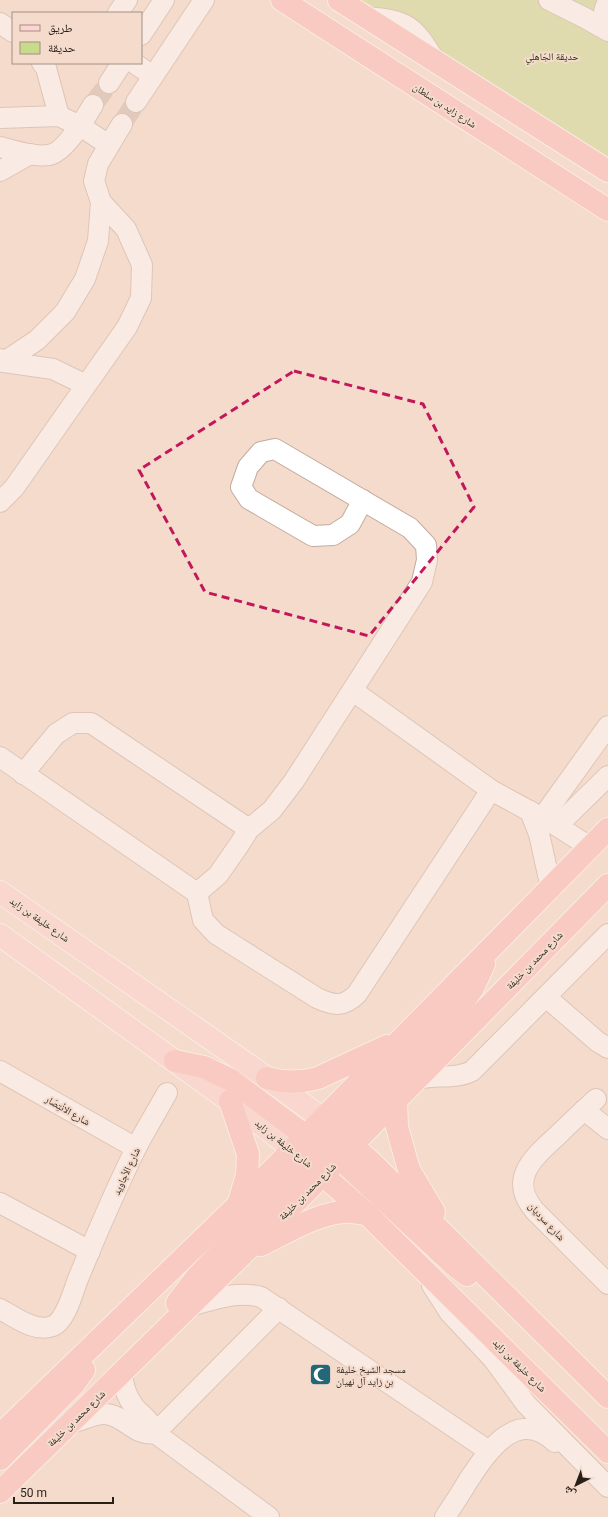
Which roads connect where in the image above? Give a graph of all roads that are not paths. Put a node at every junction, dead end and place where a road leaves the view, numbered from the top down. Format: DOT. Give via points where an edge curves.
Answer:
graph roads {
  1 [pos="127,0"];
  2 [pos="164,0"];
  3 [pos="204,0"];
  4 [pos="282,0"];
  5 [pos="339,0"];
  6 [pos="608,1"];
  7 [pos="559,2"];
  8 [pos="119,12"];
  9 [pos="608,24"];
  10 [pos="608,31"];
  11 [pos="142,33"];
  12 [pos="43,64"];
  13 [pos="121,64"];
  14 [pos="135,64"];
  15 [pos="153,76"];
  16 [pos="109,83"];
  17 [pos="136,102"];
  18 [pos="94,105"];
  19 [pos="59,116"];
  20 [pos="0,118"];
  21 [pos="122,124"];
  22 [pos="80,126"];
  23 [pos="109,145"];
  24 [pos="0,147"];
  25 [pos="30,154"];
  26 [pos="0,171"];
  27 [pos="608,171"];
  28 [pos="101,202"];
  29 [pos="608,210"];
  30 [pos="2,360"];
  31 [pos="86,385"];
  32 [pos="363,500"];
  33 [pos="0,502"];
  34 [pos="353,691"];
  35 [pos="608,726"];
  36 [pos="0,757"];
  37 [pos="23,774"];
  38 [pos="608,776"];
  39 [pos="567,783"];
  40 [pos="492,790"];
  41 [pos="584,799"];
  42 [pos="543,818"];
  43 [pos="249,829"];
  44 [pos="608,829"];
  45 [pos="590,847"];
  46 [pos="608,885"];
  47 [pos="551,888"];
  48 [pos="0,892"];
  49 [pos="197,893"];
  50 [pos="608,934"];
  51 [pos="0,935"];
  52 [pos="487,953"];
  53 [pos="546,997"];
  54 [pos="403,1038"];
  55 [pos="608,1048"];
  56 [pos="175,1061"];
  57 [pos="0,1071"];
  58 [pos="267,1078"];
  59 [pos="418,1079"];
  60 [pos="167,1093"];
  61 [pos="230,1101"];
  62 [pos="396,1102"];
  63 [pos="322,1119"];
  64 [pos="608,1129"];
  65 [pos="136,1148"];
  66 [pos="323,1150"];
  67 [pos="0,1203"];
  68 [pos="238,1205"];
  69 [pos="367,1214"];
  70 [pos="455,1244"];
  71 [pos="90,1251"];
  72 [pos="244,1253"];
  73 [pos="427,1273"];
  74 [pos="608,1284"];
  75 [pos="502,1291"];
  76 [pos="190,1306"];
  77 [pos="279,1308"];
  78 [pos="0,1309"];
  79 [pos="165,1330"];
  80 [pos="95,1343"];
  81 [pos="122,1373"];
  82 [pos="608,1397"];
  83 [pos="125,1410"];
  84 [pos="9,1422"];
  85 [pos="70,1423"];
  86 [pos="155,1433"];
  87 [pos="0,1435"];
  88 [pos="489,1451"];
  89 [pos="608,1452"];
  90 [pos="577,1455"];
  91 [pos="0,1459"];
  92 [pos="608,1486"];
  93 [pos="0,1492"];
  94 [pos="269,1517"];
  95 [pos="445,1517"];
  1 -- 8 [label="street"];
  2 -- 11 [label="street"];
  3 -- 15 [label="street"];
  4 -- 29 [label="highway, شارع زايد بن سلطان"];
  5 -- 27 [label="highway"];
  6 -- 9 [label="street" via="603,14"];
  7 -- 10 [label="street"];
  12 -- 19 [label="street"];
  13 -- 16 [label="street"];
  14 -- 15 [label="street"];
  15 -- 17 [label="street"];
  18 -- 22 [label="street"];
  19 -- 20 [label="street"];
  19 -- 22 [label="street"];
  21 -- 23 [label="street"];
  22 -- 23 [label="street"];
  22 -- 25 [label="street" via="60,150 50,155"];
  23 -- 28 [label="street" via="98,164 94,181"];
  24 -- 25 [label="street"];
  25 -- 26 [label="street"];
  28 -- 30 [label="street" via="98,241 85,279 65,312 37,340"];
  28 -- 31 [label="street" via="126,229 142,265 141,298 127,327"];
  30 -- 31 [label="street" via="53,369"];
  31 -- 33 [label="street" via="14,488"];
  32 -- 32 [label="street" via="275,450 261,452 248,467 241,487 249,499 313,536 333,535 350,524"];
  32 -- 34 [label="street" via="410,528 426,545 427,560 422,582"];
  34 -- 40 [label="street"];
  34 -- 43 [label="street" via="294,781 272,810"];
  35 -- 39 [label="street"];
  36 -- 37 [label="street"];
  37 -- 43 [label="street" via="56,734 73,723 91,723"];
  37 -- 49 [label="street"];
  38 -- 41 [label="street"];
  39 -- 41 [label="street"];
  39 -- 42 [label="street"];
  40 -- 42 [label="street"];
  40 -- 49 [label="street" via="357,994 342,1004 317,998 216,934 203,920"];
  41 -- 42 [label="street"];
  42 -- 45 [label="street"];
  42 -- 47 [label="street" via="538,834"];
  43 -- 49 [label="street" via="218,875"];
  44 -- 45 [label="highway, شارع محمد بن خليفة"];
  45 -- 47 [label="highway, شارع محمد بن خليفة"];
  46 -- 59 [label="highway, شارع محمد بن خليفة"];
  47 -- 52 [label="highway, شارع محمد بن خليفة"];
  48 -- 58 [label="main road, شارع خليفة بن زايد"];
  50 -- 53 [label="street"];
  51 -- 56 [label="main road, شارع خليفة بن زايد"];
  52 -- 54 [label="highway, شارع محمد بن خليفة"];
  52 -- 66 [label="highway" via="479,977 466,998"];
  53 -- 55 [label="street"];
  53 -- 59 [label="street" via="472,1071 456,1077 434,1076"];
  54 -- 58 [label="highway" via="313,1080 287,1082"];
  54 -- 63 [label="highway, شارع محمد بن خليفة"];
  56 -- 61 [label="main road, شارع خليفة بن زايد"];
  56 -- 66 [label="highway" via="204,1068 231,1080"];
  57 -- 65 [label="street, شارع الانْتِصَار"];
  58 -- 63 [label="main road, شارع خليفة بن زايد"];
  59 -- 62 [label="highway, شارع محمد بن خليفة"];
  60 -- 65 [label="street, شارع الأجاويد"];
  61 -- 66 [label="main road, شارع خليفة بن زايد"];
  61 -- 68 [label="highway" via="248,1154 245,1186"];
  62 -- 66 [label="highway, شارع محمد بن خليفة"];
  62 -- 70 [label="highway" via="397,1127 409,1170"];
  63 -- 66 [label="highway, شارع محمد بن خليفة"];
  64 -- 74 [label="street, شارع سرديان" via="590,1104 532,1160 525,1173 524,1187 527,1200 535,1211"];
  65 -- 71 [label="street, شارع الأجاويد"];
  66 -- 68 [label="highway, شارع محمد بن خليفة"];
  66 -- 69 [label="highway, شارع خليفة بن زايد"];
  66 -- 70 [label="highway, شارع خليفة بن زايد"];
  66 -- 72 [label="highway, شارع محمد بن خليفة"];
  66 -- 75 [label="highway" via="464,1273 488,1287"];
  66 -- 79 [label="highway" via="196,1278 178,1300"];
  67 -- 71 [label="street"];
  68 -- 80 [label="highway, شارع محمد بن خليفة"];
  69 -- 72 [label="highway" via="335,1214 301,1225"];
  69 -- 73 [label="highway, شارع خليفة بن زايد"];
  70 -- 75 [label="highway, شارع خليفة بن زايد"];
  71 -- 78 [label="street, شارع الأجاويد" via="66,1310 54,1326 37,1328"];
  72 -- 76 [label="highway, شارع محمد بن خليفة"];
  73 -- 89 [label="highway, شارع خليفة بن زايد"];
  73 -- 90 [label="street" via="450,1313 494,1360 526,1404"];
  75 -- 82 [label="highway, شارع خليفة بن زايد"];
  76 -- 77 [label="street" via="246,1294 261,1297"];
  76 -- 79 [label="highway, شارع محمد بن خليفة"];
  77 -- 86 [label="street"];
  77 -- 88 [label="street"];
  79 -- 81 [label="highway, شارع محمد بن خليفة"];
  80 -- 84 [label="highway, شارع محمد بن خليفة"];
  80 -- 91 [label="highway" via="87,1365 74,1384"];
  81 -- 83 [label="street"];
  81 -- 85 [label="highway, شارع محمد بن خليفة"];
  83 -- 85 [label="street"];
  83 -- 86 [label="street" via="152,1424"];
  84 -- 87 [label="highway, شارع محمد بن خليفة"];
  85 -- 93 [label="highway, شارع محمد بن خليفة"];
  86 -- 94 [label="street"];
  88 -- 90 [label="street" via="508,1434 521,1430 544,1434"];
  88 -- 95 [label="street"];
  90 -- 92 [label="street"];
}
